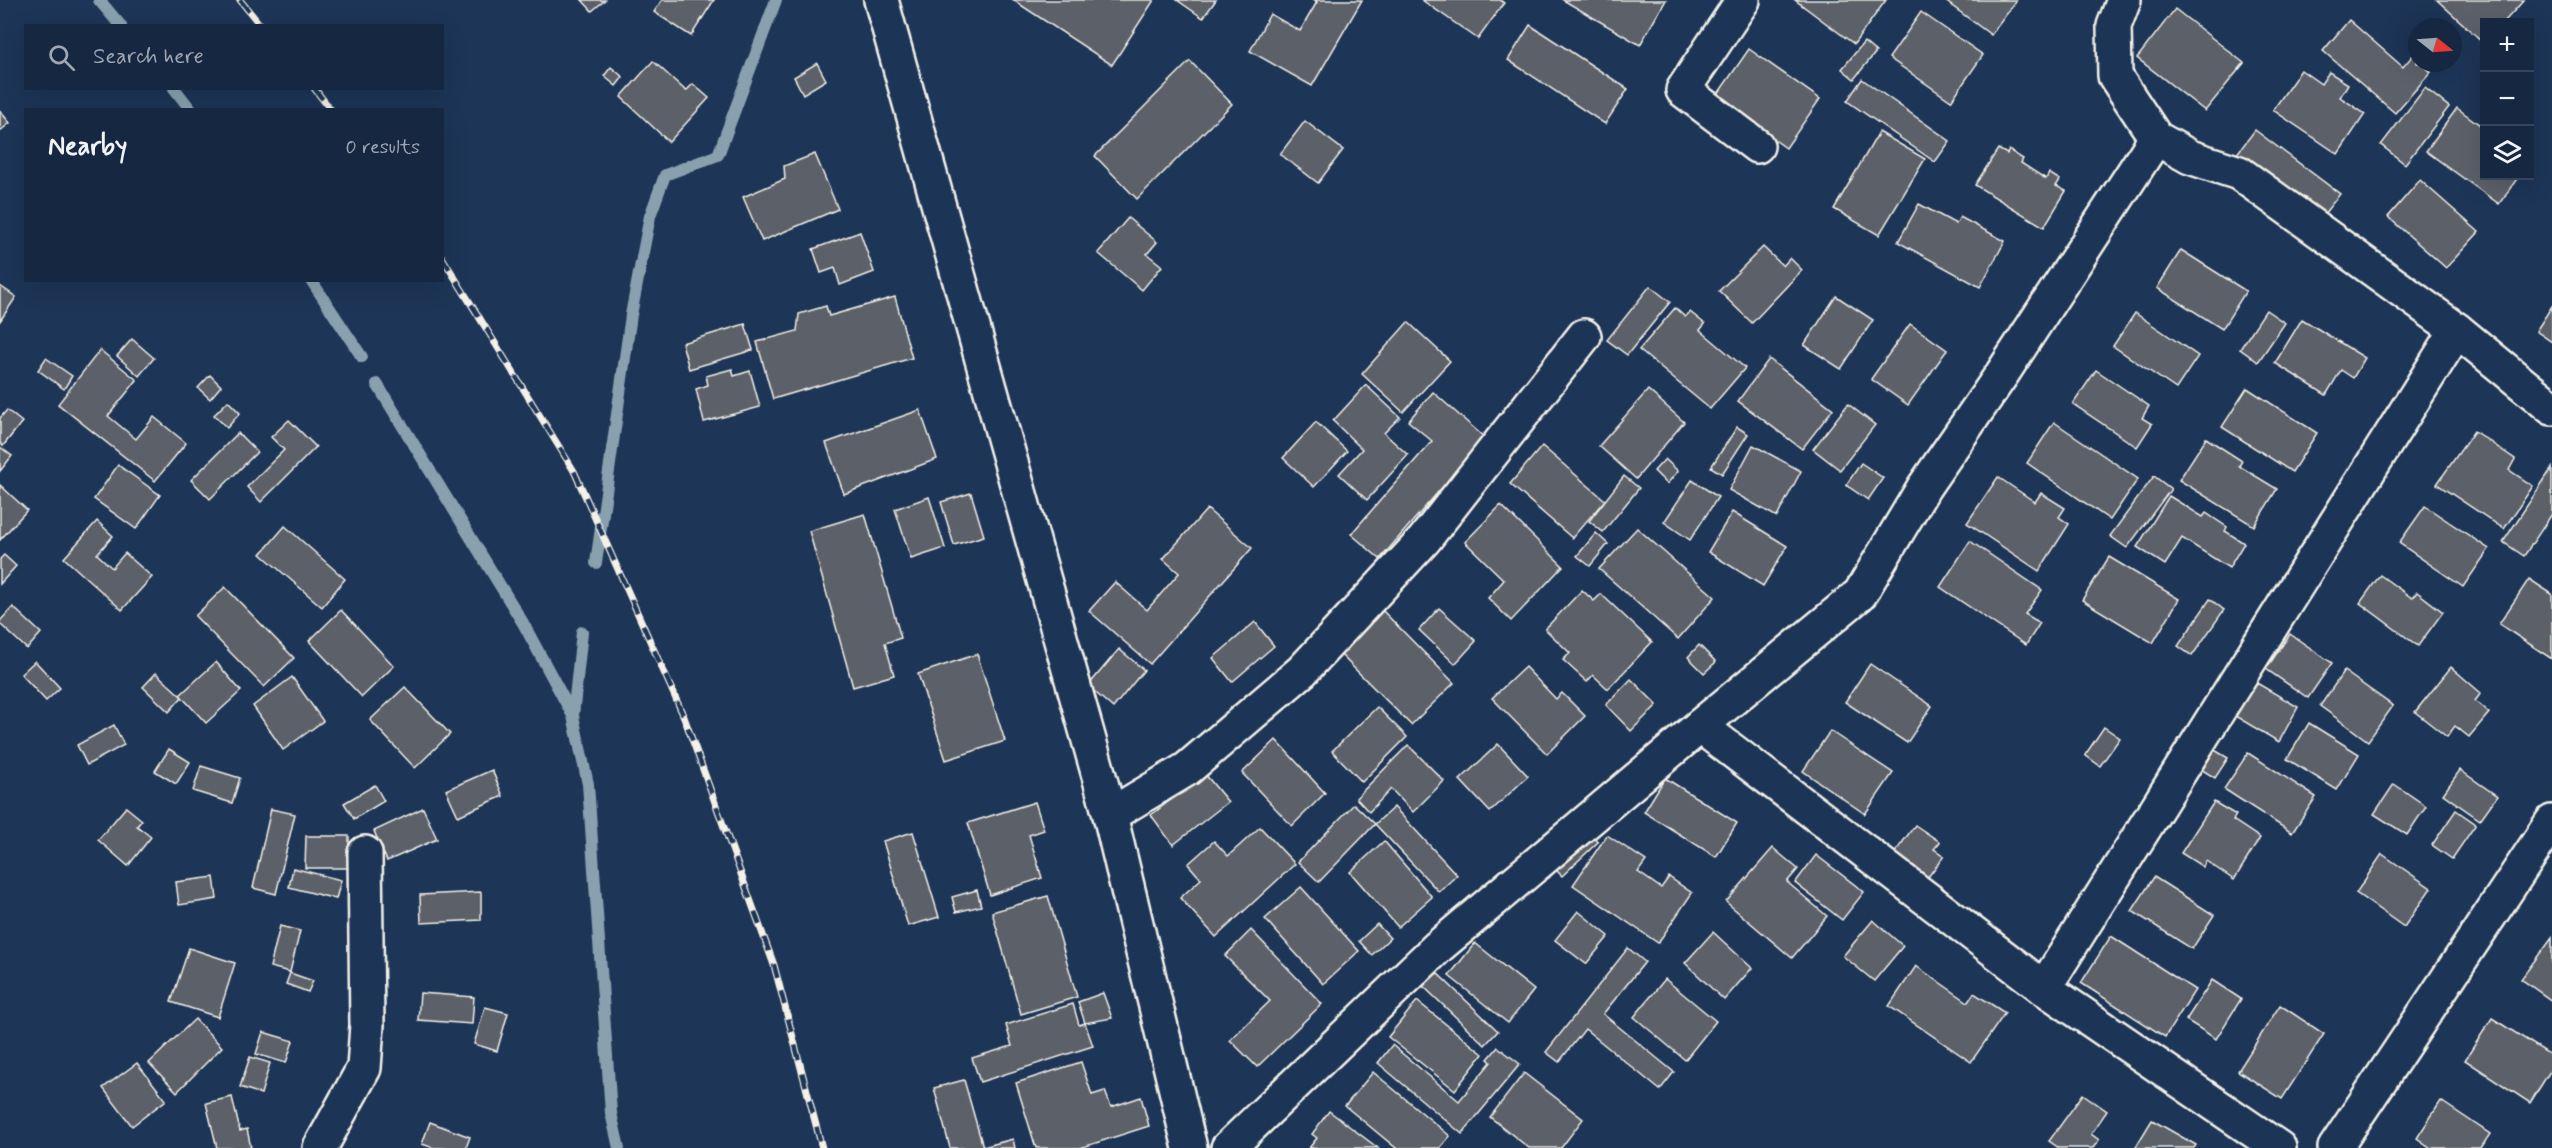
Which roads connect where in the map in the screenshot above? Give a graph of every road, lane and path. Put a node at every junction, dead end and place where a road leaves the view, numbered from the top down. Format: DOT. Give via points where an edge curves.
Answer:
graph roads {
  1 [pos="881,0"];
  2 [pos="1743,0"];
  3 [pos="2124,0"];
  4 [pos="2156,138"];
  5 [pos="1756,146"];
  6 [pos="2457,330"];
  7 [pos="1584,336"];
  8 [pos="2552,408"];
  9 [pos="1700,726"];
  10 [pos="1110,815"];
  11 [pos="2552,822"];
  12 [pos="365,853"];
  13 [pos="2044,988"];
  14 [pos="320,1148"];
  15 [pos="1190,1148"];
  16 [pos="1228,1148"];
  17 [pos="2280,1148"];
  18 [pos="2335,1148"];
  1 -- 10 [label="street"];
  2 -- 5 [label="street" via="1683,90"];
  3 -- 4 [label="street" via="2114,26 2115,76"];
  4 -- 6 [label="street" via="2190,156 2239,173"];
  4 -- 9 [label="street" via="1924,487 1860,594"];
  6 -- 8 [label="street"];
  6 -- 13 [label="street"];
  7 -- 10 [label="street" via="1424,540 1302,671 1187,769"];
  9 -- 13 [label="street"];
  9 -- 16 [label="street" via="1438,947"];
  10 -- 15 [label="street"];
  11 -- 18 [label="street"];
  12 -- 14 [label="street" via="364,1068"];
  13 -- 17 [label="street"];
}
